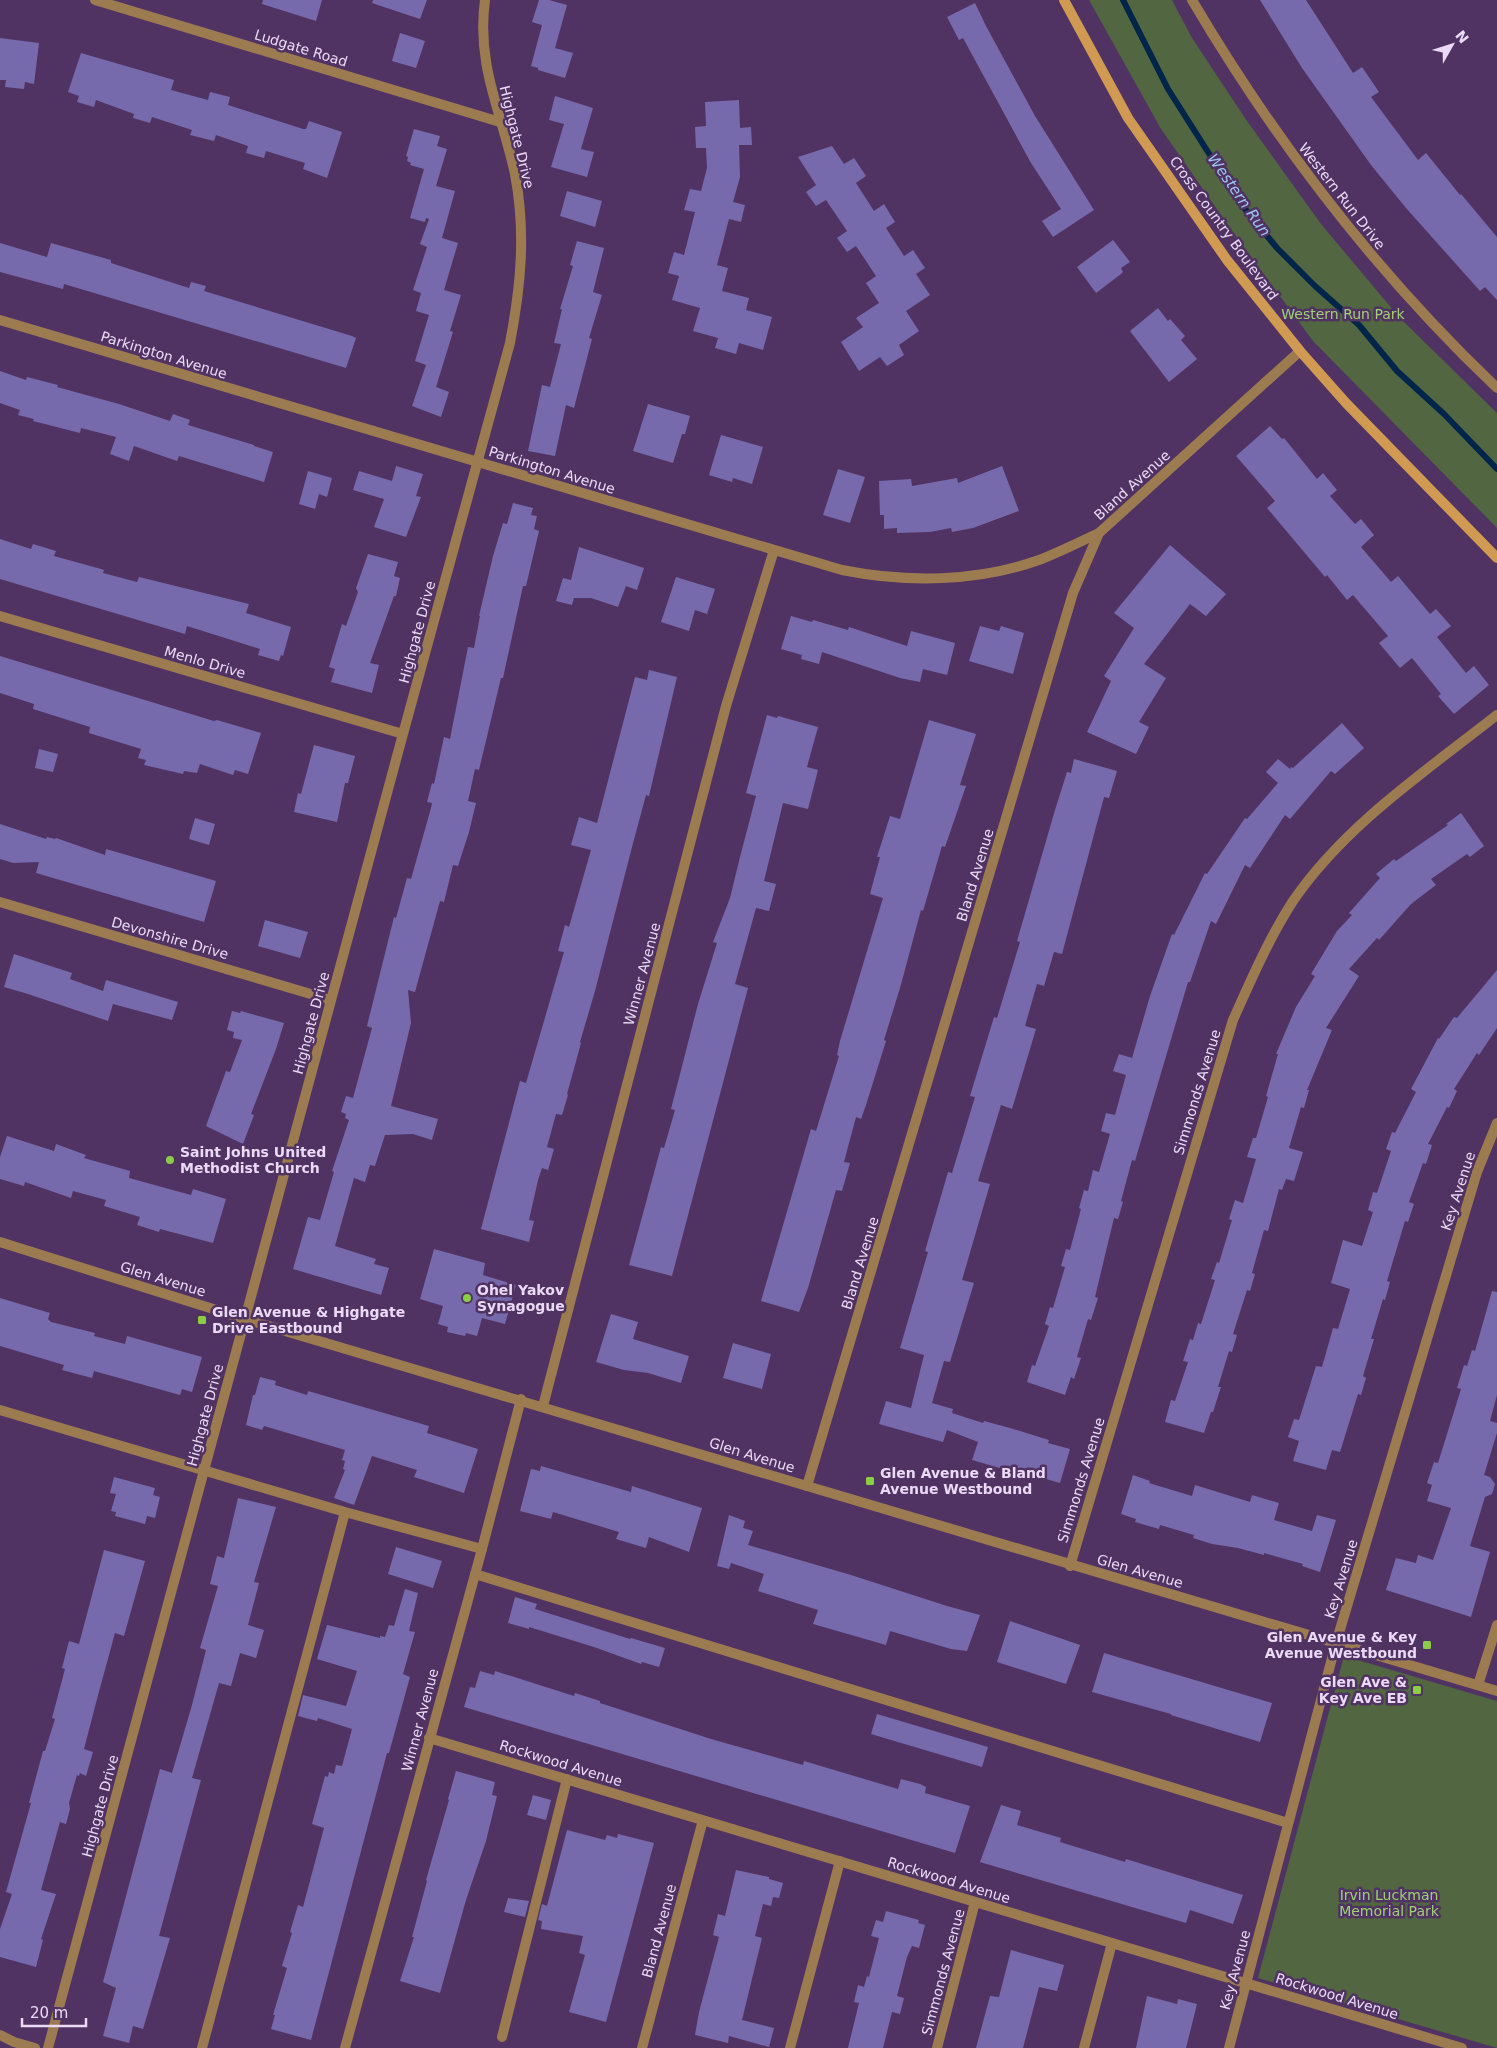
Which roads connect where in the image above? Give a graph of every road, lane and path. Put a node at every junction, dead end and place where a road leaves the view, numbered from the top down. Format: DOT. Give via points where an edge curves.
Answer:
graph roads {
  1 [pos="95,0"];
  2 [pos="484,0"];
  3 [pos="1064,0"];
  4 [pos="1192,0"];
  5 [pos="500,122"];
  6 [pos="0,320"];
  7 [pos="1300,351"];
  8 [pos="1497,388"];
  9 [pos="478,462"];
  10 [pos="1099,533"];
  11 [pos="774,550"];
  12 [pos="1497,558"];
  13 [pos="0,616"];
  14 [pos="1497,715"];
  15 [pos="403,734"];
  16 [pos="0,902"];
  17 [pos="331,1000"];
  18 [pos="1497,1123"];
  19 [pos="0,1242"];
  20 [pos="245,1319"];
  21 [pos="521,1399"];
  22 [pos="543,1406"];
  23 [pos="0,1410"];
  24 [pos="205,1470"];
  25 [pos="807,1486"];
  26 [pos="345,1512"];
  27 [pos="482,1549"];
  28 [pos="1070,1566"];
  29 [pos="475,1574"];
  30 [pos="1497,1625"];
  31 [pos="1336,1643"];
  32 [pos="1478,1685"];
  33 [pos="1497,1691"];
  34 [pos="429,1738"];
  35 [pos="567,1780"];
  36 [pos="703,1820"];
  37 [pos="1288,1823"];
  38 [pos="840,1862"];
  39 [pos="975,1902"];
  40 [pos="1112,1943"];
  41 [pos="1246,1983"];
  42 [pos="0,2035"];
  43 [pos="502,2037"];
  44 [pos="35,2048"];
  45 [pos="48,2048"];
  46 [pos="202,2048"];
  47 [pos="345,2048"];
  48 [pos="642,2048"];
  49 [pos="790,2048"];
  50 [pos="937,2048"];
  51 [pos="1084,2048"];
  52 [pos="1229,2048"];
  53 [pos="1462,2048"];
  1 -- 5 [label="street, Ludgate Road"];
  2 -- 5 [label="street, Highgate Drive" via="484,59"];
  3 -- 7 [label="main road, Cross Country Boulevard" via="1128,118 1148,148 1227,260"];
  4 -- 8 [label="street, Western Run Drive" via="1232,68 1323,197 1420,311"];
  5 -- 9 [label="street, Highgate Drive" via="519,205 522,247 520,294"];
  6 -- 9 [label="street, Parkington Avenue"];
  7 -- 10 [label="street, Bland Avenue"];
  7 -- 12 [label="main road, Cross Country Boulevard" via="1346,403"];
  9 -- 11 [label="street, Parkington Avenue"];
  9 -- 15 [label="street, Highgate Drive"];
  10 -- 11 [label="street, Parkington Avenue" via="1039,560 970,575 933,578 875,577"];
  10 -- 25 [label="street, Bland Avenue" via="1073,593"];
  11 -- 22 [label="street, Winner Avenue" via="726,706"];
  13 -- 15 [label="street, Menlo Drive"];
  14 -- 28 [label="street, Simmonds Avenue" via="1354,830 1293,901 1250,980 1234,1020"];
  15 -- 17 [label="street, Highgate Drive"];
  16 -- 17 [label="street, Devonshire Drive"];
  17 -- 20 [label="street, Highgate Drive"];
  18 -- 31 [label="street, Key Avenue" via="1477,1172"];
  19 -- 20 [label="street, Glen Avenue"];
  20 -- 21 [label="street, Glen Avenue"];
  20 -- 24 [label="street, Highgate Drive"];
  21 -- 22 [label="street, Glen Avenue"];
  21 -- 27 [label="street, Winner Avenue"];
  22 -- 25 [label="street, Glen Avenue"];
  23 -- 24 [label="street"];
  24 -- 26 [label="street"];
  24 -- 45 [label="street, Highgate Drive"];
  25 -- 28 [label="street, Glen Avenue"];
  26 -- 27 [label="street"];
  26 -- 46 [label="street"];
  27 -- 29 [label="street, Winner Avenue"];
  28 -- 31 [label="street, Glen Avenue"];
  29 -- 34 [label="street, Winner Avenue"];
  29 -- 37 [label="street"];
  30 -- 32 [label="street"];
  31 -- 32 [label="street, Glen Avenue"];
  31 -- 37 [label="street, Key Avenue"];
  32 -- 33 [label="street, Glen Avenue"];
  34 -- 35 [label="street, Rockwood Avenue"];
  34 -- 47 [label="street, Winner Avenue"];
  35 -- 36 [label="street, Rockwood Avenue"];
  35 -- 43 [label="street"];
  36 -- 38 [label="street, Rockwood Avenue"];
  36 -- 48 [label="street, Bland Avenue"];
  37 -- 41 [label="street, Key Avenue"];
  38 -- 39 [label="street, Rockwood Avenue"];
  38 -- 49 [label="street"];
  39 -- 40 [label="street, Rockwood Avenue"];
  39 -- 50 [label="street, Simmonds Avenue"];
  40 -- 41 [label="street, Rockwood Avenue"];
  40 -- 51 [label="street"];
  41 -- 52 [label="street, Key Avenue"];
  41 -- 53 [label="street, Rockwood Avenue"];
  42 -- 44 [label="street"];
}
